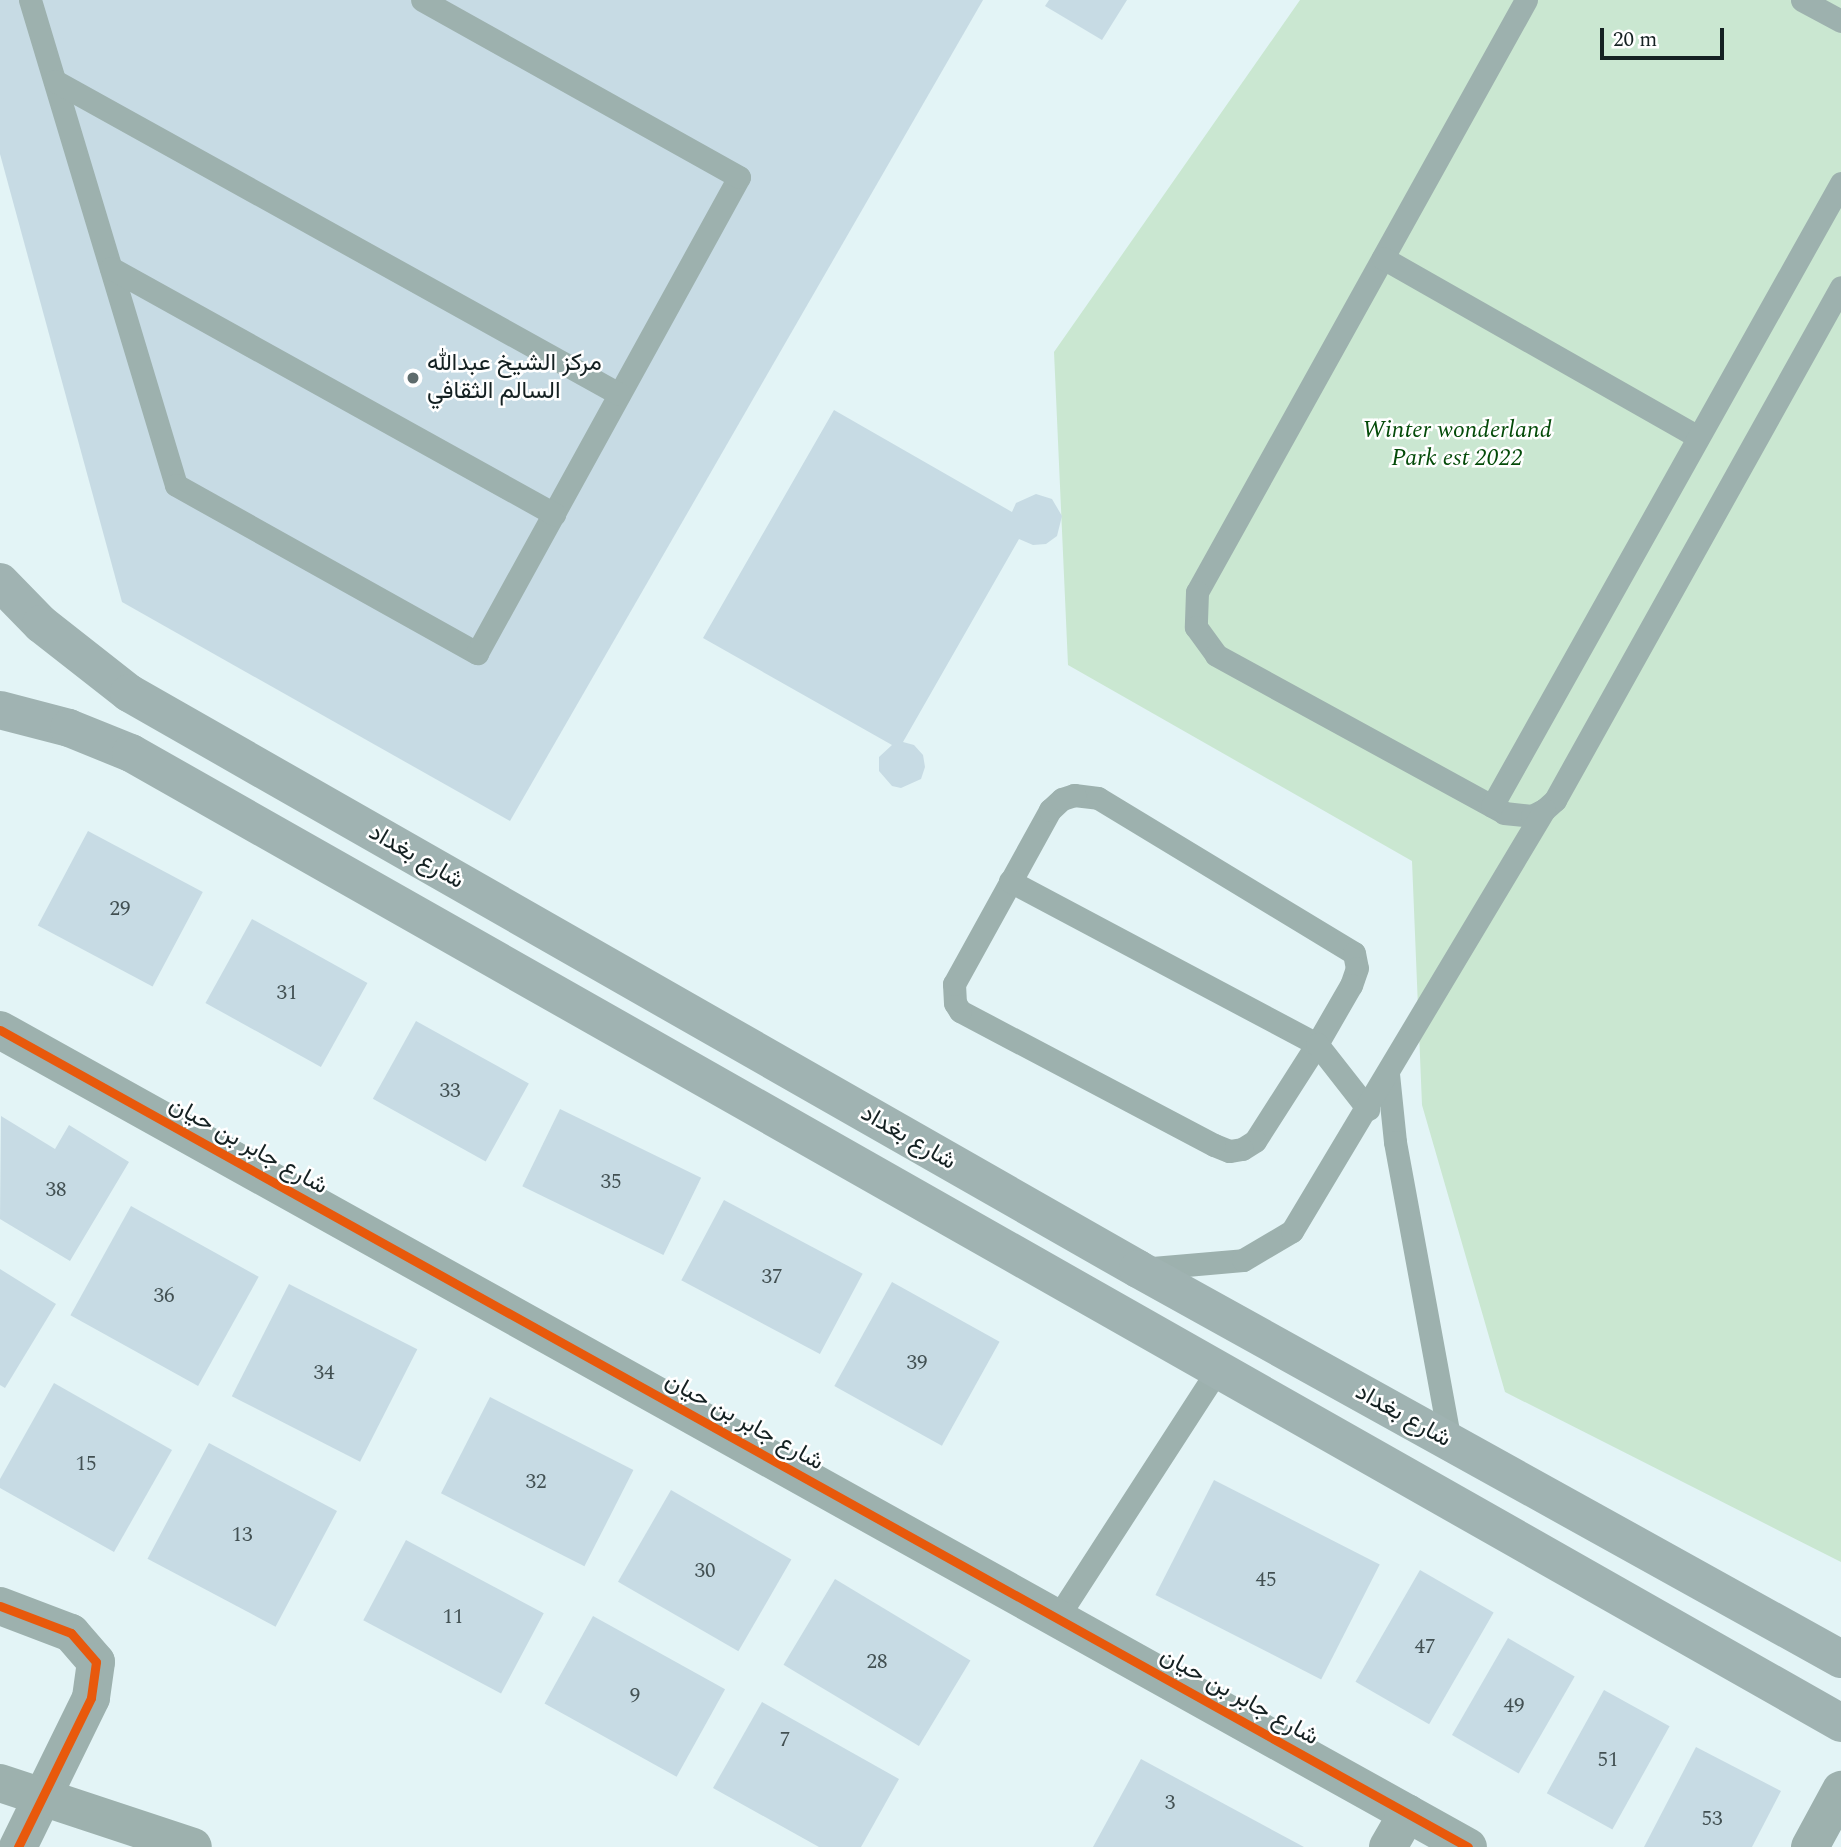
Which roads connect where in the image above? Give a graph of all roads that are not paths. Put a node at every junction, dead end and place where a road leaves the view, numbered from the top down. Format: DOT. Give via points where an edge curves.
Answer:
graph roads {
  1 [pos="30,0"];
  2 [pos="422,0"];
  3 [pos="1526,0"];
  4 [pos="1802,0"];
  5 [pos="1841,22"];
  6 [pos="55,81"];
  7 [pos="1841,183"];
  8 [pos="1383,258"];
  9 [pos="111,268"];
  10 [pos="1841,287"];
  11 [pos="620,394"];
  12 [pos="1698,437"];
  13 [pos="554,514"];
  14 [pos="0,582"];
  15 [pos="0,710"];
  16 [pos="1492,806"];
  17 [pos="1545,810"];
  18 [pos="1010,881"];
  19 [pos="0,1030"];
  20 [pos="1317,1044"];
  21 [pos="1388,1074"];
  22 [pos="1368,1109"];
  23 [pos="1138,1269"];
  24 [pos="1216,1372"];
  25 [pos="1450,1442"];
  26 [pos="0,1606"];
  27 [pos="1057,1618"];
  28 [pos="1841,1659"];
  29 [pos="1841,1723"];
  30 [pos="0,1783"];
  31 [pos="1841,1790"];
  32 [pos="43,1794"];
  33 [pos="1408,1812"];
  34 [pos="18,1847"];
  35 [pos="194,1847"];
  36 [pos="1388,1847"];
  37 [pos="1468,1847"];
  38 [pos="1810,1847"];
  1 -- 6 [label="lane"];
  2 -- 11 [label="lane" via="739,177"];
  3 -- 8 [label="lane"];
  4 -- 5 [label="lane"];
  6 -- 9 [label="lane"];
  6 -- 11 [label="lane"];
  7 -- 12 [label="lane"];
  8 -- 12 [label="lane"];
  8 -- 16 [label="lane" via="1197,592 1196,626 1216,655"];
  9 -- 13 [label="lane"];
  9 -- 13 [label="lane" via="176,485 477,653"];
  10 -- 17 [label="lane" via="1555,800"];
  11 -- 13 [label="lane"];
  12 -- 16 [label="lane"];
  14 -- 23 [label="main road, شارع بغداد" via="50,632 130,693"];
  15 -- 24 [label="main road, شارع بغداد" via="69,728 131,753"];
  16 -- 17 [label="lane" via="1518,817"];
  17 -- 21 [label="lane"];
  18 -- 20 [label="lane"];
  18 -- 20 [label="lane" via="1050,810 1062,799 1098,798 1348,946 1357,968"];
  18 -- 20 [label="lane" via="954,984 960,1011 1229,1151 1255,1141"];
  19 -- 27 [label="street, شارع جابر بن حيان"];
  20 -- 22 [label="lane"];
  21 -- 22 [label="lane"];
  21 -- 25 [label="lane" via="1395,1142"];
  22 -- 23 [label="lane" via="1292,1231 1265,1251 1243,1260"];
  23 -- 25 [label="main road, شارع بغداد"];
  24 -- 27 [label="lane"];
  24 -- 29 [label="main road, شارع بغداد"];
  25 -- 28 [label="main road, شارع بغداد"];
  26 -- 32 [label="street" via="72,1633 96,1662 91,1698"];
  27 -- 33 [label="street, شارع جابر بن حيان"];
  30 -- 32 [label="street"];
  31 -- 38 [label="street"];
  32 -- 34 [label="street"];
  32 -- 35 [label="street"];
  33 -- 36 [label="street"];
  33 -- 37 [label="street, شارع جابر بن حيان"];
}
